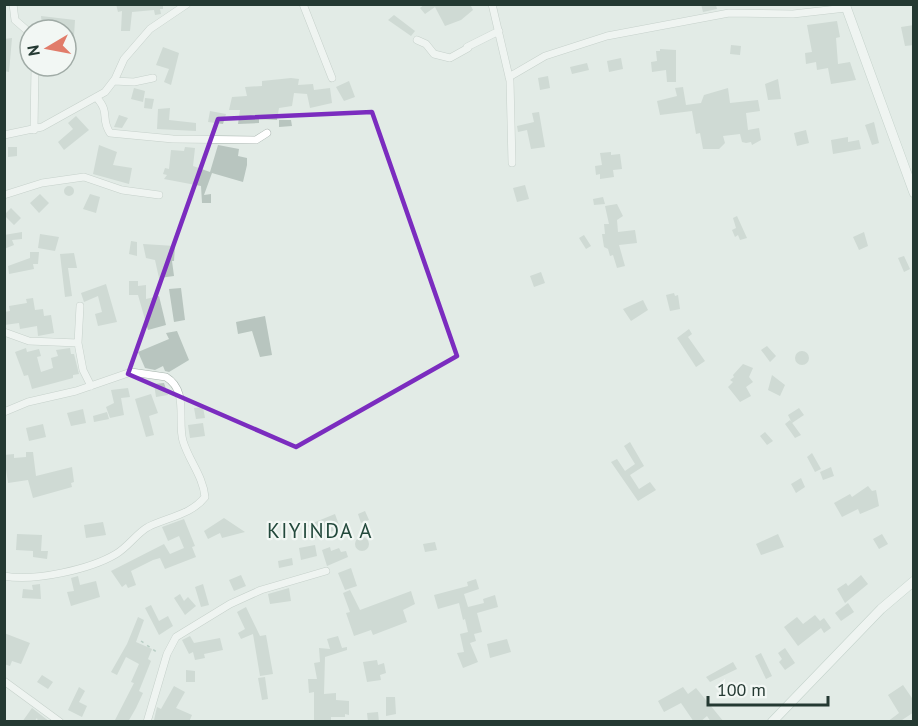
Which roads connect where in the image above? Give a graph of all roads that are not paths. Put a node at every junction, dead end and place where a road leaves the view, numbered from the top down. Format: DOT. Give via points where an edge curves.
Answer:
graph roads {
  1 [pos="13,4"];
  2 [pos="187,4"];
  3 [pos="303,4"];
  4 [pos="492,4"];
  5 [pos="846,6"];
  6 [pos="18,23"];
  7 [pos="499,31"];
  8 [pos="417,40"];
  9 [pos="509,77"];
  10 [pos="36,78"];
  11 [pos="153,78"];
  12 [pos="332,78"];
  13 [pos="114,81"];
  14 [pos="96,97"];
  15 [pos="34,130"];
  16 [pos="267,134"];
  17 [pos="4,135"];
  18 [pos="512,163"];
  19 [pos="914,193"];
  20 [pos="4,195"];
  21 [pos="159,195"];
  22 [pos="80,306"];
  23 [pos="4,332"];
  24 [pos="78,343"];
  25 [pos="90,386"];
  26 [pos="4,412"];
  27 [pos="326,571"];
  28 [pos="4,576"];
  29 [pos="914,581"];
  30 [pos="4,681"];
  31 [pos="60,722"];
  32 [pos="147,722"];
  33 [pos="772,722"];
  1 -- 6 [label="street"];
  2 -- 13 [label="street" via="150,29 124,59"];
  3 -- 12 [label="street"];
  4 -- 7 [label="street"];
  5 -- 9 [label="street" via="809,13 729,13 607,36 545,56"];
  5 -- 19 [label="street"];
  7 -- 8 [label="street" via="450,58 434,54"];
  7 -- 9 [label="street"];
  9 -- 18 [label="street"];
  10 -- 15 [label="street"];
  11 -- 13 [label="street"];
  13 -- 14 [label="street"];
  14 -- 15 [label="street"];
  14 -- 16 [label="street" via="106,112 110,133 256,140"];
  15 -- 17 [label="street"];
  20 -- 21 [label="street" via="42,183 84,177 122,190"];
  22 -- 24 [label="street"];
  23 -- 24 [label="street" via="29,341"];
  24 -- 25 [label="street"];
  25 -- 26 [label="street"];
  25 -- 28 [label="street" via="131,372 171,380 183,411 183,440 204,485 204,497 197,508 146,528 119,552 95,565 38,575"];
  27 -- 32 [label="street" via="292,579 230,604 176,638"];
  29 -- 33 [label="street" via="881,609"];
  30 -- 31 [label="street"];
}
